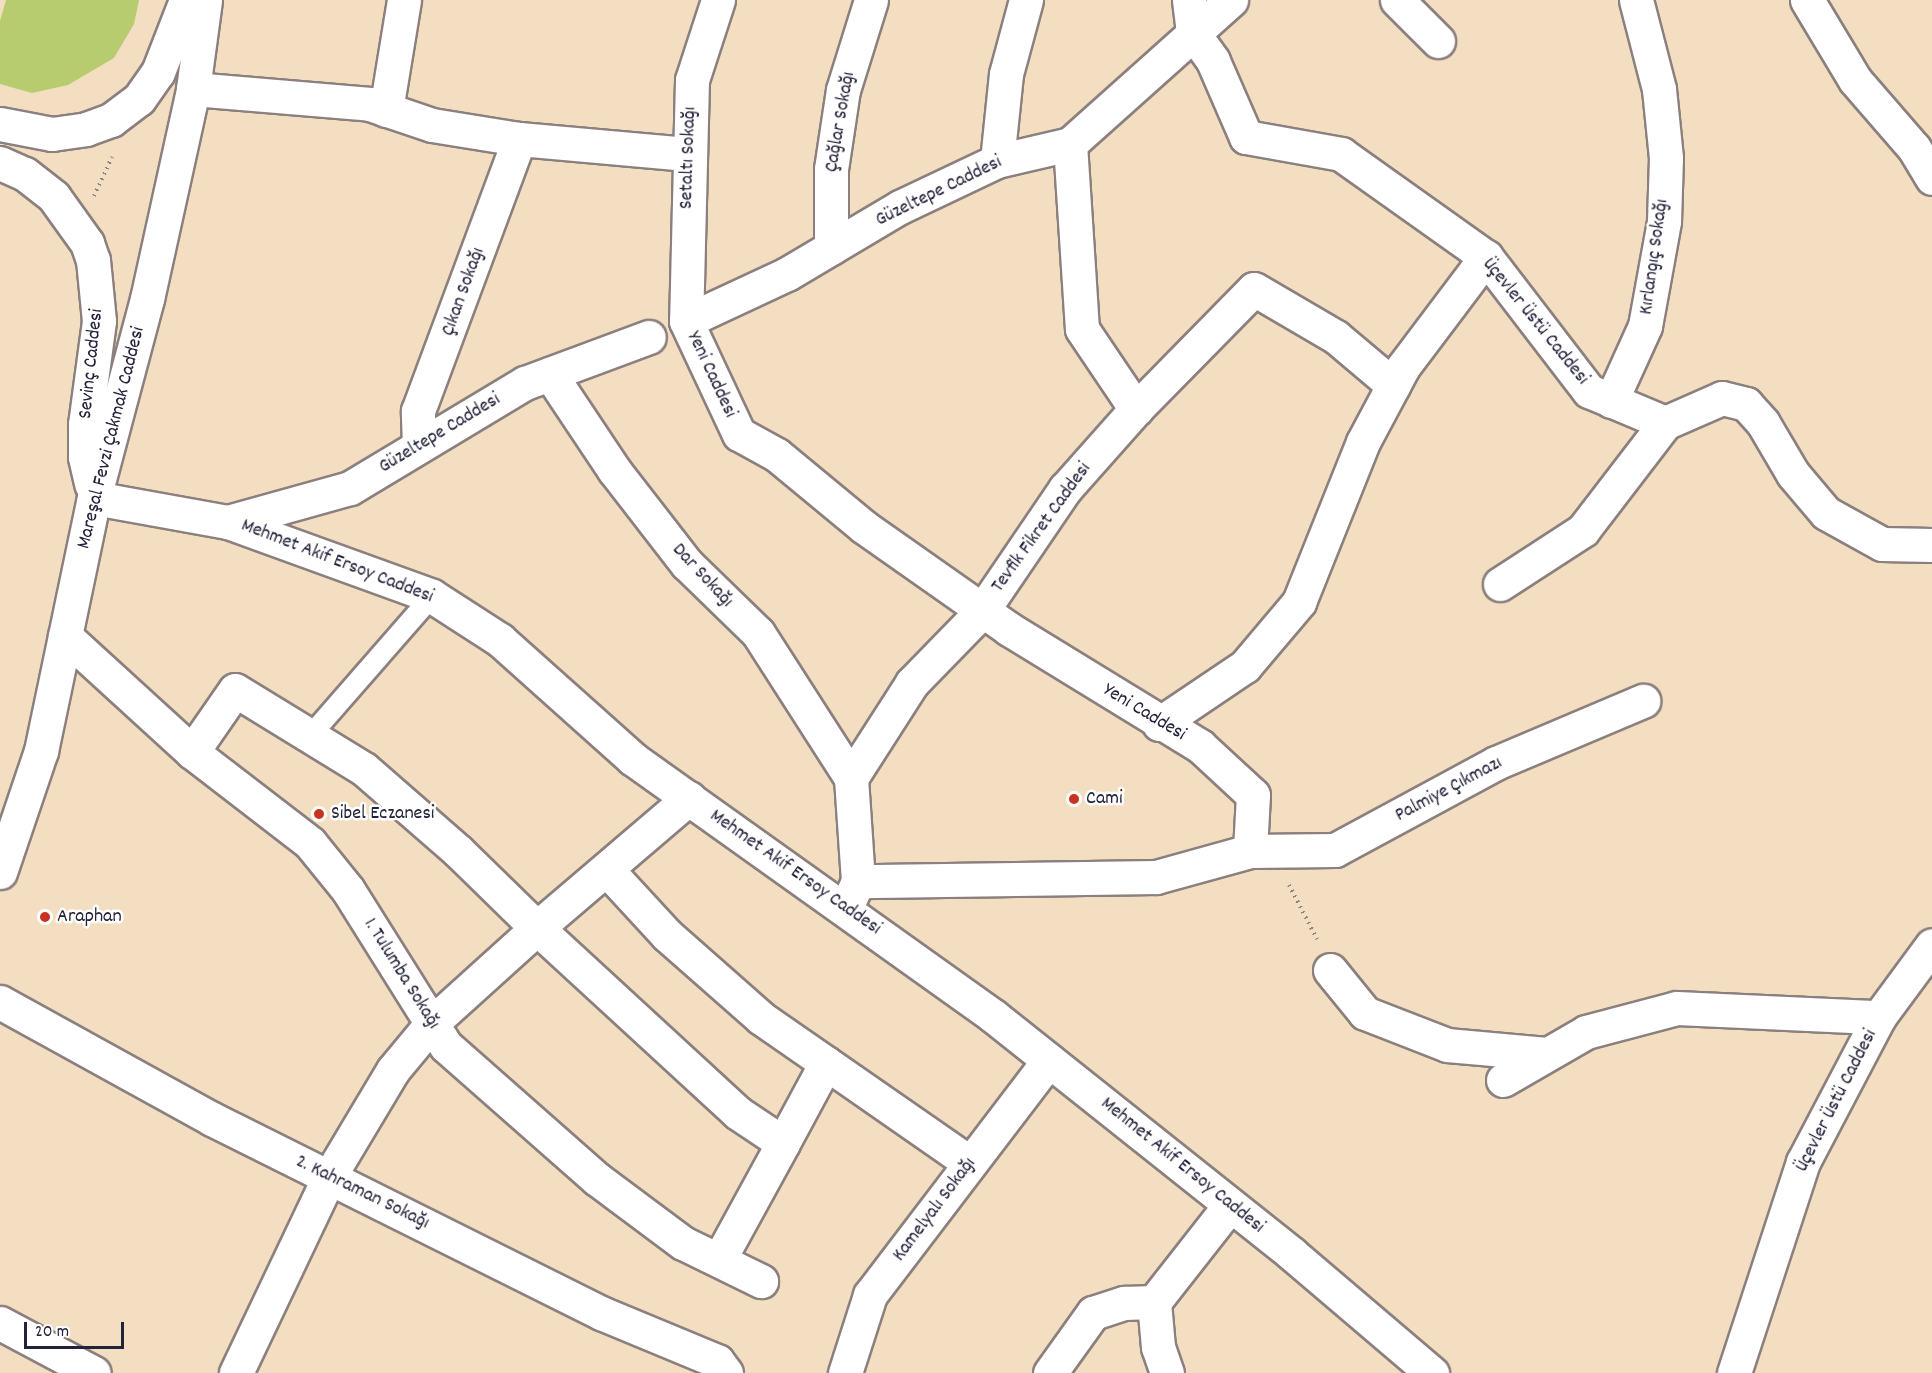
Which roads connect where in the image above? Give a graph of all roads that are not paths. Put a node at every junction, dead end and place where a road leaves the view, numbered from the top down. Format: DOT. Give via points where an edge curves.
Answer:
graph roads {
  1 [pos="186,0"];
  2 [pos="205,0"];
  3 [pos="404,0"];
  4 [pos="718,0"];
  5 [pos="871,0"];
  6 [pos="1026,0"];
  7 [pos="1189,0"];
  8 [pos="1231,0"];
  9 [pos="1397,0"];
  10 [pos="1636,0"];
  11 [pos="1807,0"];
  12 [pos="1193,33"];
  13 [pos="1438,41"];
  14 [pos="193,89"];
  15 [pos="386,110"];
  16 [pos="0,124"];
  17 [pos="519,139"];
  18 [pos="1070,144"];
  19 [pos="1923,146"];
  20 [pos="687,154"];
  21 [pos="997,161"];
  22 [pos="0,163"];
  23 [pos="1932,178"];
  24 [pos="831,248"];
  25 [pos="1486,257"];
  26 [pos="686,321"];
  27 [pos="649,337"];
  28 [pos="550,374"];
  29 [pos="1393,386"];
  30 [pos="1611,401"];
  31 [pos="1136,409"];
  32 [pos="1665,423"];
  33 [pos="419,446"];
  34 [pos="94,498"];
  35 [pos="228,522"];
  36 [pos="1932,545"];
  37 [pos="1500,584"];
  38 [pos="432,596"];
  39 [pos="982,611"];
  40 [pos="65,636"];
  41 [pos="1643,701"];
  42 [pos="1159,724"];
  43 [pos="310,736"];
  44 [pos="192,752"];
  45 [pos="851,778"];
  46 [pos="689,798"];
  47 [pos="1250,851"];
  48 [pos="608,871"];
  49 [pos="0,872"];
  50 [pos="852,894"];
  51 [pos="537,928"];
  52 [pos="1932,945"];
  53 [pos="1330,970"];
  54 [pos="0,1002"];
  55 [pos="1880,1017"];
  56 [pos="432,1023"];
  57 [pos="1547,1054"];
  58 [pos="1049,1060"];
  59 [pos="826,1063"];
  60 [pos="1503,1080"];
  61 [pos="783,1143"];
  62 [pos="970,1163"];
  63 [pos="329,1177"];
  64 [pos="1230,1205"];
  65 [pos="719,1260"];
  66 [pos="761,1281"];
  67 [pos="1154,1302"];
  68 [pos="0,1323"];
  69 [pos="94,1373"];
  70 [pos="236,1373"];
  71 [pos="726,1373"];
  72 [pos="845,1373"];
  73 [pos="1050,1373"];
  74 [pos="1167,1373"];
  75 [pos="1431,1373"];
  76 [pos="1734,1373"];
  1 -- 16 [label="street" via="158,72 139,99 111,120 52,134"];
  2 -- 14 [label="street, Mareşal Fevzi Çakmak Caddesi"];
  3 -- 15 [label="street"];
  4 -- 20 [label="street, Setaltı Sokağı" via="692,80"];
  5 -- 24 [label="street, Çağlar Sokağı" via="843,90 831,169"];
  6 -- 21 [label="street" via="1006,74"];
  7 -- 12 [label="street"];
  8 -- 12 [label="street, Güzeltepe Caddesi"];
  9 -- 13 [label="street"];
  10 -- 30 [label="street, Kırlangıç Sokağı" via="1659,89 1666,158 1664,221 1645,326"];
  11 -- 19 [label="street" via="1855,80"];
  12 -- 18 [label="street, Güzeltepe Caddesi"];
  12 -- 25 [label="street, Üçevler Üstü Caddesi" via="1213,61 1246,136 1341,154"];
  14 -- 15 [label="street" via="370,104"];
  14 -- 34 [label="street, Mareşal Fevzi Çakmak Caddesi" via="147,299"];
  15 -- 17 [label="street" via="432,125"];
  17 -- 20 [label="street"];
  17 -- 33 [label="street, Çıkan Sokağı" via="418,411"];
  18 -- 21 [label="street, Güzeltepe Caddesi"];
  18 -- 31 [label="street" via="1082,329"];
  19 -- 23 [label="street"];
  20 -- 26 [label="street, Setaltı Sokağı"];
  21 -- 24 [label="street, Güzeltepe Caddesi" via="900,207"];
  22 -- 34 [label="street, Sevinç Caddesi" via="25,174 54,197 87,243 93,260 99,321 85,424 85,458"];
  24 -- 26 [label="street, Güzeltepe Caddesi" via="787,274"];
  25 -- 29 [label="street"];
  25 -- 30 [label="street, Üçevler Üstü Caddesi" via="1589,391"];
  26 -- 39 [label="street, Yeni Caddesi" via="739,434 777,455 864,526"];
  27 -- 28 [label="street, Güzeltepe Caddesi"];
  28 -- 33 [label="street, Güzeltepe Caddesi" via="525,383"];
  28 -- 45 [label="street, Dar Sokağı" via="614,470 687,564 758,633"];
  29 -- 31 [label="street, Tevfik Fikret Caddesi" via="1336,337 1254,289"];
  29 -- 42 [label="street" via="1363,442 1299,602 1245,666"];
  30 -- 32 [label="street, Üçevler Üstü Caddesi"];
  31 -- 39 [label="street, Tevfik Fikret Caddesi" via="1065,489"];
  32 -- 36 [label="street" via="1722,398 1746,404 1763,423 1793,474 1826,513 1882,544"];
  32 -- 37 [label="street" via="1583,531"];
  33 -- 35 [label="street, Güzeltepe Caddesi" via="350,488"];
  34 -- 35 [label="street, Mehmet Akif Ersoy Caddesi"];
  34 -- 40 [label="street, Mareşal Fevzi Çakmak Caddesi"];
  35 -- 38 [label="street, Mehmet Akif Ersoy Caddesi"];
  38 -- 43 [label="lane"];
  38 -- 46 [label="street, Mehmet Akif Ersoy Caddesi" via="500,640 633,759"];
  39 -- 42 [label="street, Yeni Caddesi"];
  39 -- 45 [label="street, Tevfik Fikret Caddesi" via="912,683"];
  40 -- 44 [label="street, 1. Tulumba Sokağı"];
  40 -- 49 [label="street, Mareşal Fevzi Çakmak Caddesi" via="41,751"];
  41 -- 47 [label="street, Palmiye Çıkmazı" via="1496,763 1335,850"];
  42 -- 47 [label="street, Yeni Caddesi" via="1200,746 1252,795"];
  43 -- 44 [label="street" via="235,690"];
  43 -- 51 [label="street" via="364,769 458,851"];
  44 -- 56 [label="street, 1. Tulumba Sokağı" via="310,843 348,890"];
  45 -- 50 [label="street"];
  46 -- 48 [label="street"];
  46 -- 50 [label="street, Mehmet Akif Ersoy Caddesi"];
  47 -- 50 [label="street" via="1156,877"];
  48 -- 51 [label="street"];
  48 -- 59 [label="street" via="675,943 761,1018"];
  50 -- 58 [label="street, Mehmet Akif Ersoy Caddesi"];
  51 -- 56 [label="street"];
  51 -- 61 [label="street" via="738,1113"];
  52 -- 55 [label="street, Üçevler Üstü Caddesi"];
  53 -- 57 [label="street" via="1365,1013 1447,1045"];
  54 -- 63 [label="street, 2. Kahraman Sokağı" via="212,1119"];
  55 -- 57 [label="street" via="1677,1008 1586,1032"];
  55 -- 76 [label="street, Üçevler Üstü Caddesi" via="1803,1162"];
  56 -- 63 [label="street" via="393,1070"];
  56 -- 65 [label="street, 1. Tulumba Sokağı" via="446,1046 597,1179 683,1243"];
  57 -- 60 [label="street"];
  58 -- 62 [label="street, Kamelyalı Sokağı"];
  58 -- 64 [label="street, Mehmet Akif Ersoy Caddesi"];
  59 -- 61 [label="street"];
  59 -- 62 [label="street"];
  61 -- 65 [label="street"];
  62 -- 72 [label="street, Kamelyalı Sokağı" via="870,1295"];
  63 -- 70 [label="street"];
  63 -- 71 [label="street, 2. Kahraman Sokağı" via="601,1313 717,1361"];
  64 -- 67 [label="street"];
  64 -- 75 [label="street, Mehmet Akif Ersoy Caddesi"];
  65 -- 66 [label="street, 1. Tulumba Sokağı"];
  67 -- 73 [label="street" via="1124,1303 1093,1313"];
  67 -- 74 [label="street" via="1158,1347"];
  68 -- 69 [label="street"];
}
